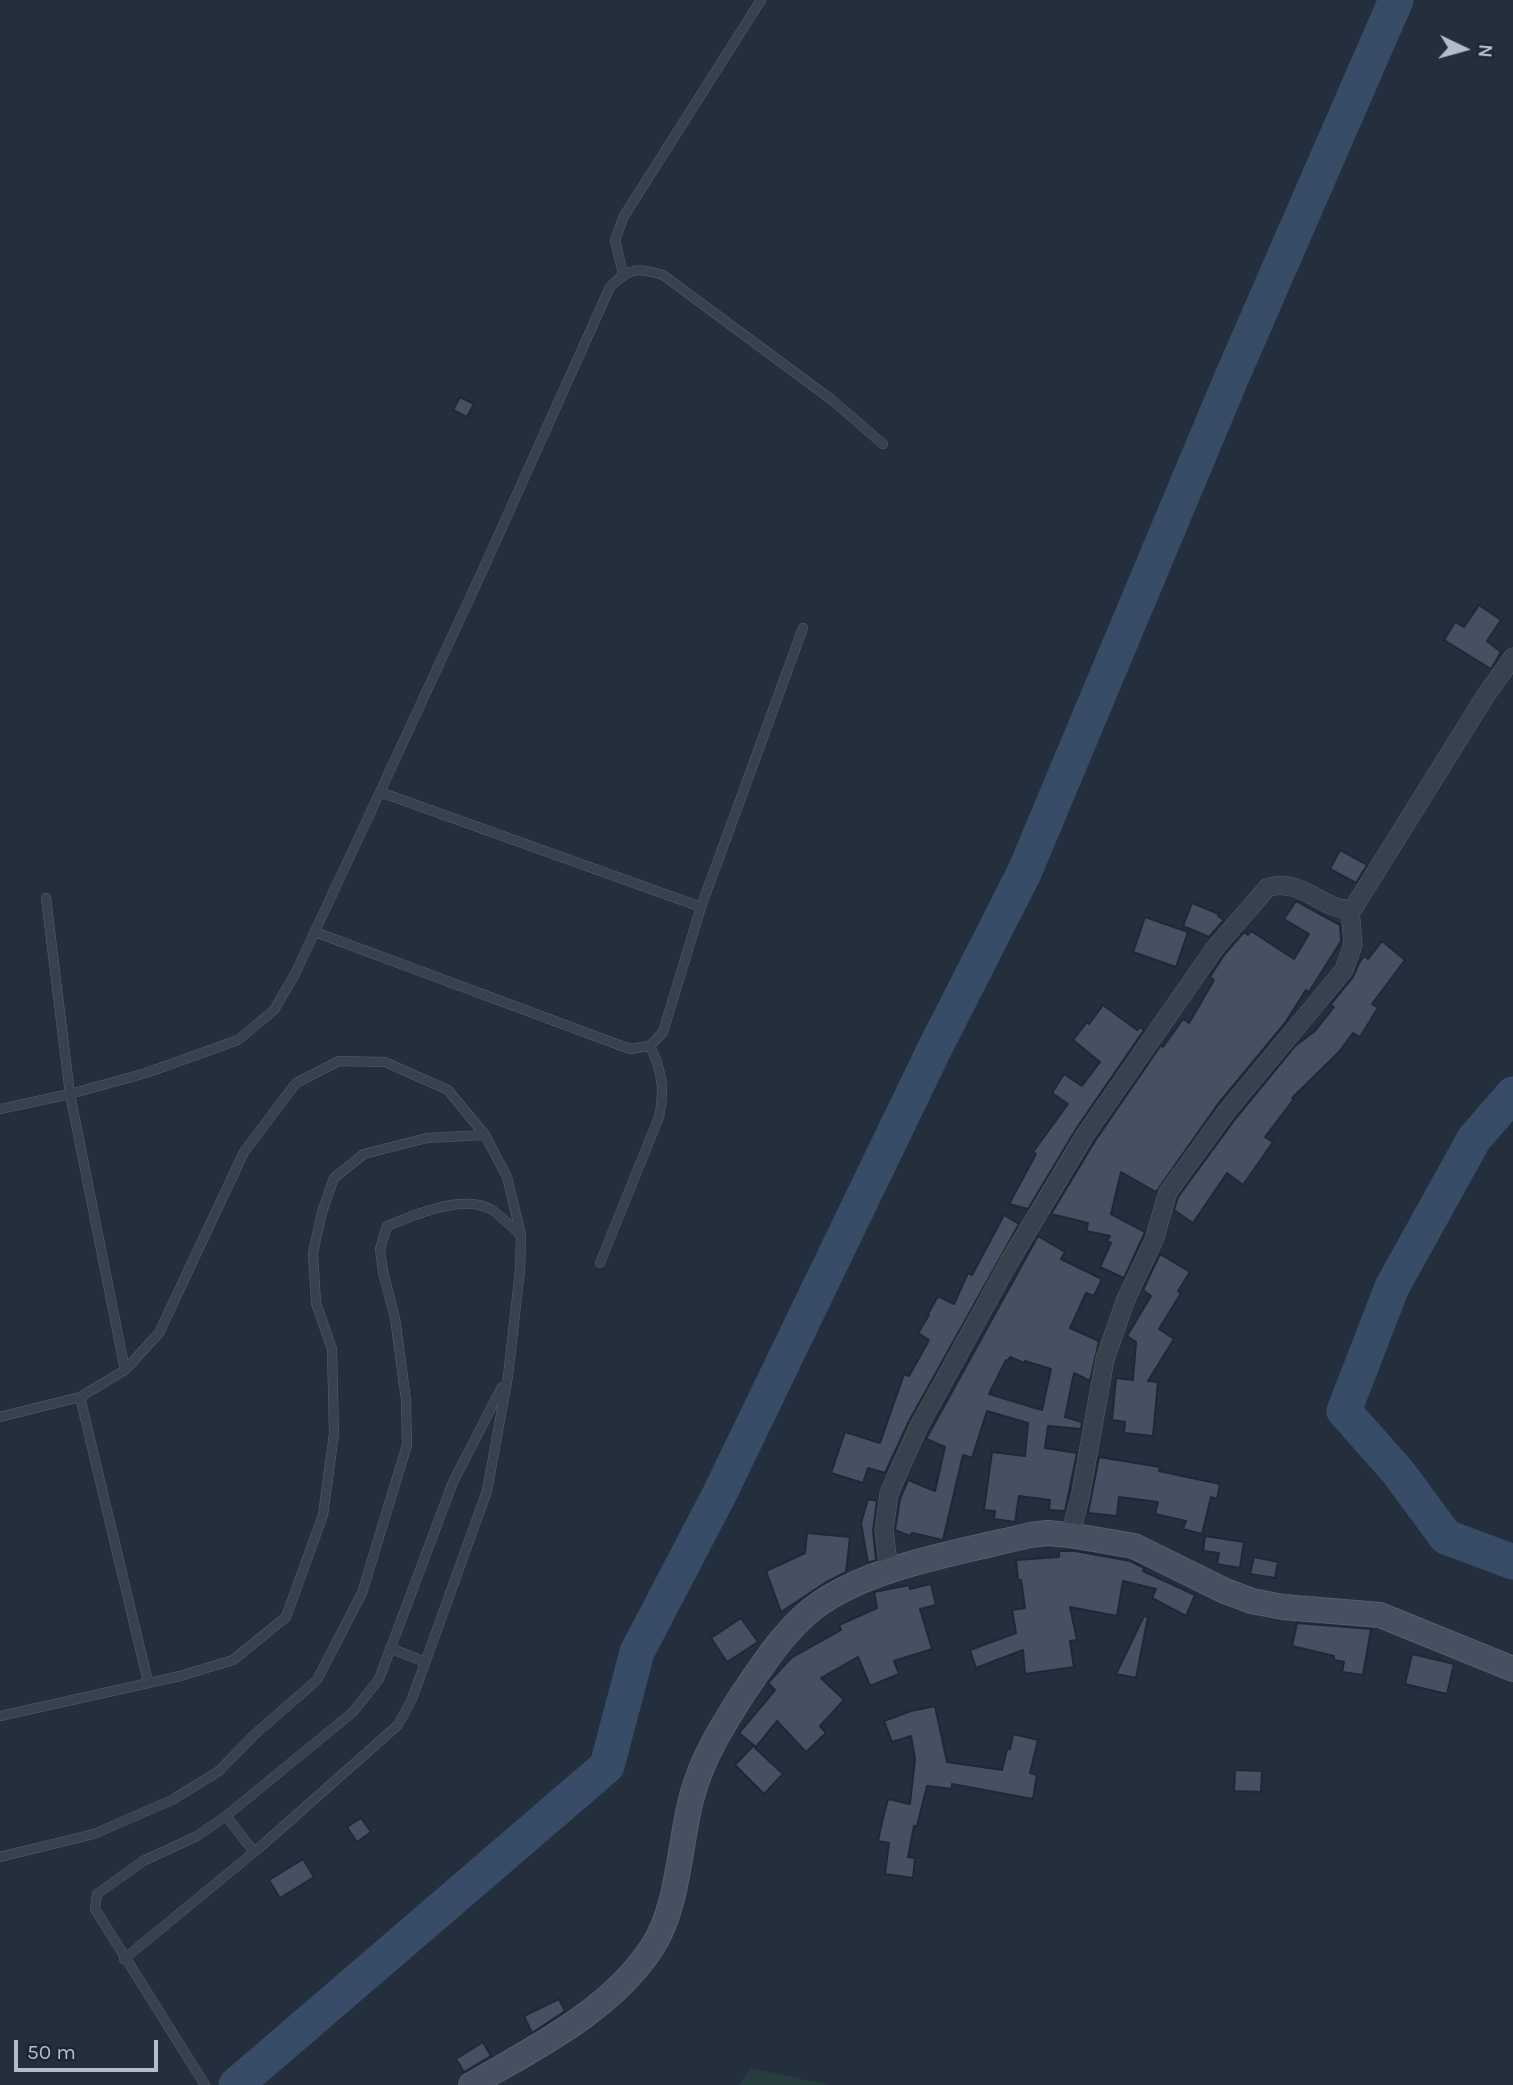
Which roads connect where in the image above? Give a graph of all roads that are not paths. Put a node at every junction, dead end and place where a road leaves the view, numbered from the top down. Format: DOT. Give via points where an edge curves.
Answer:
graph roads {
  1 [pos="761,0"];
  2 [pos="623,274"];
  3 [pos="883,444"];
  4 [pos="803,628"];
  5 [pos="1513,657"];
  6 [pos="380,792"];
  7 [pos="46,898"];
  8 [pos="701,907"];
  9 [pos="1350,909"];
  10 [pos="315,932"];
  11 [pos="650,1046"];
  12 [pos="70,1094"];
  13 [pos="0,1109"];
  14 [pos="485,1135"];
  15 [pos="521,1235"];
  16 [pos="600,1263"];
  17 [pos="125,1370"];
  18 [pos="508,1376"];
  19 [pos="80,1397"];
  20 [pos="0,1417"];
  21 [pos="1070,1535"];
  22 [pos="889,1572"];
  23 [pos="390,1648"];
  24 [pos="425,1662"];
  25 [pos="1513,1669"];
  26 [pos="148,1682"];
  27 [pos="0,1716"];
  28 [pos="226,1816"];
  29 [pos="254,1852"];
  30 [pos="0,1857"];
  31 [pos="124,1959"];
  32 [pos="205,2085"];
  33 [pos="471,2085"];
  1 -- 2 [label="lane" via="620,224 615,240"];
  2 -- 3 [label="lane" via="641,268 663,275 832,400"];
  2 -- 6 [label="lane" via="610,287"];
  4 -- 8 [label="lane"];
  5 -- 9 [label="street"];
  6 -- 8 [label="lane"];
  6 -- 10 [label="lane"];
  7 -- 12 [label="lane"];
  8 -- 11 [label="lane" via="663,1032"];
  9 -- 21 [label="street" via="1354,935 1344,970 1227,1111 1168,1192 1154,1240 1105,1359"];
  9 -- 22 [label="street" via="1277,884 1267,888 1214,948 1067,1164 919,1426 885,1514"];
  10 -- 11 [label="lane" via="630,1049"];
  10 -- 12 [label="lane" via="274,1010 239,1040"];
  11 -- 16 [label="lane" via="662,1074 663,1100"];
  12 -- 13 [label="lane"];
  12 -- 17 [label="lane"];
  14 -- 15 [label="lane" via="507,1177"];
  14 -- 17 [label="lane" via="448,1090 385,1062 338,1061 296,1083 244,1152 159,1333"];
  14 -- 26 [label="lane" via="427,1138 363,1154 334,1178 313,1253 316,1303 332,1349 334,1434 323,1515 286,1617 233,1660"];
  15 -- 18 [label="lane"];
  15 -- 30 [label="lane" via="490,1209 461,1204 420,1212 387,1226 380,1249 399,1345 407,1445 362,1593 317,1680 219,1771 172,1800 94,1834"];
  17 -- 19 [label="lane"];
  18 -- 23 [label="lane" via="453,1482"];
  18 -- 24 [label="lane" via="487,1491"];
  19 -- 20 [label="lane"];
  19 -- 26 [label="lane"];
  21 -- 22 [label="main road" via="1030,1535"];
  21 -- 25 [label="main road" via="1134,1546 1252,1601 1380,1615"];
  22 -- 33 [label="main road" via="839,1592 812,1609 768,1658 722,1726 698,1774 667,1917 642,1962 568,2027"];
  23 -- 24 [label="lane"];
  23 -- 28 [label="lane" via="379,1679 354,1712"];
  24 -- 29 [label="lane" via="398,1725"];
  26 -- 27 [label="lane"];
  28 -- 29 [label="lane"];
  28 -- 31 [label="lane" via="197,1836 143,1861 97,1894 95,1909"];
  29 -- 31 [label="lane"];
  31 -- 32 [label="lane"];
}
